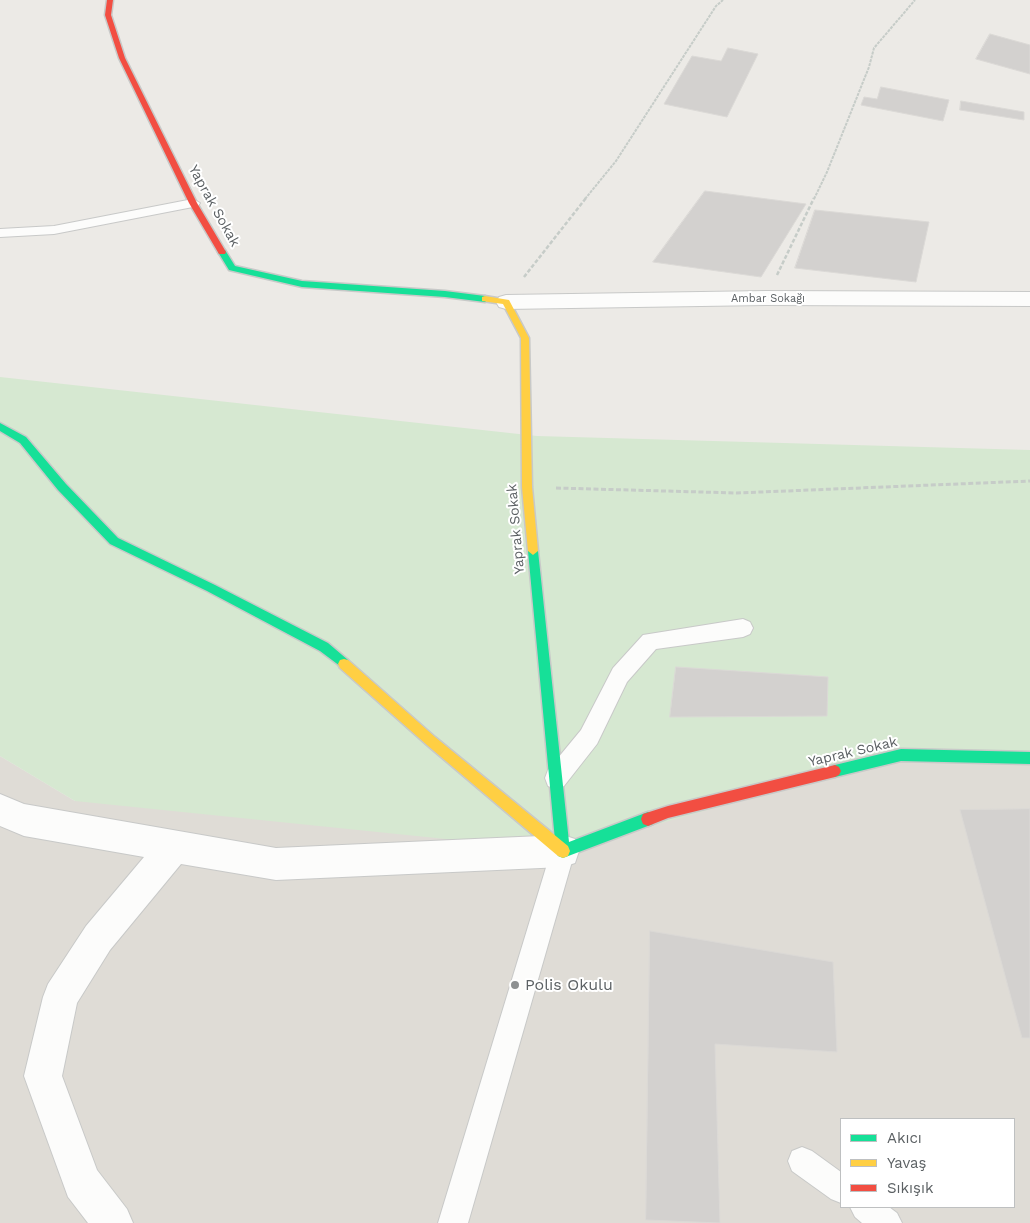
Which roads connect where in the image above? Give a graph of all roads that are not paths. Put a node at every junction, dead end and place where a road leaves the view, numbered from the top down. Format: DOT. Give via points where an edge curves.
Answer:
graph roads {
  1 [pos="110,0"];
  2 [pos="193,203"];
  3 [pos="0,233"];
  4 [pos="1030,299"];
  5 [pos="506,302"];
  6 [pos="0,427"];
  7 [pos="743,628"];
  8 [pos="1030,758"];
  9 [pos="556,778"];
  10 [pos="0,810"];
  11 [pos="174,846"];
  12 [pos="563,851"];
  13 [pos="802,1161"];
  14 [pos="840,1189"];
  15 [pos="866,1208"];
  16 [pos="113,1223"];
  17 [pos="453,1223"];
  18 [pos="887,1223"];
  1 -- 2 [label="street, Yaprak Sokak" via="108,16 122,58"];
  2 -- 3 [label="lane" via="54,230"];
  2 -- 5 [label="street, Yaprak Sokak" via="232,268 302,284 445,294"];
  4 -- 5 [label="street, Ambar Sokağı" via="766,298"];
  5 -- 9 [label="street, Yaprak Sokak" via="525,338 526,487"];
  6 -- 12 [label="street" via="23,440 62,488 114,542 324,647"];
  7 -- 9 [label="lane" via="650,641 620,674 589,737"];
  8 -- 12 [label="street, Yaprak Sokak" via="901,755 668,812"];
  9 -- 12 [label="street, Yaprak Sokak"];
  10 -- 11 [label="street" via="24,820"];
  11 -- 12 [label="street" via="276,864"];
  11 -- 16 [label="street" via="98,938 60,997 43,1076 82,1183"];
  12 -- 17 [label="lane"];
  13 -- 14 [label="lane"];
  15 -- 18 [label="lane"];
}
